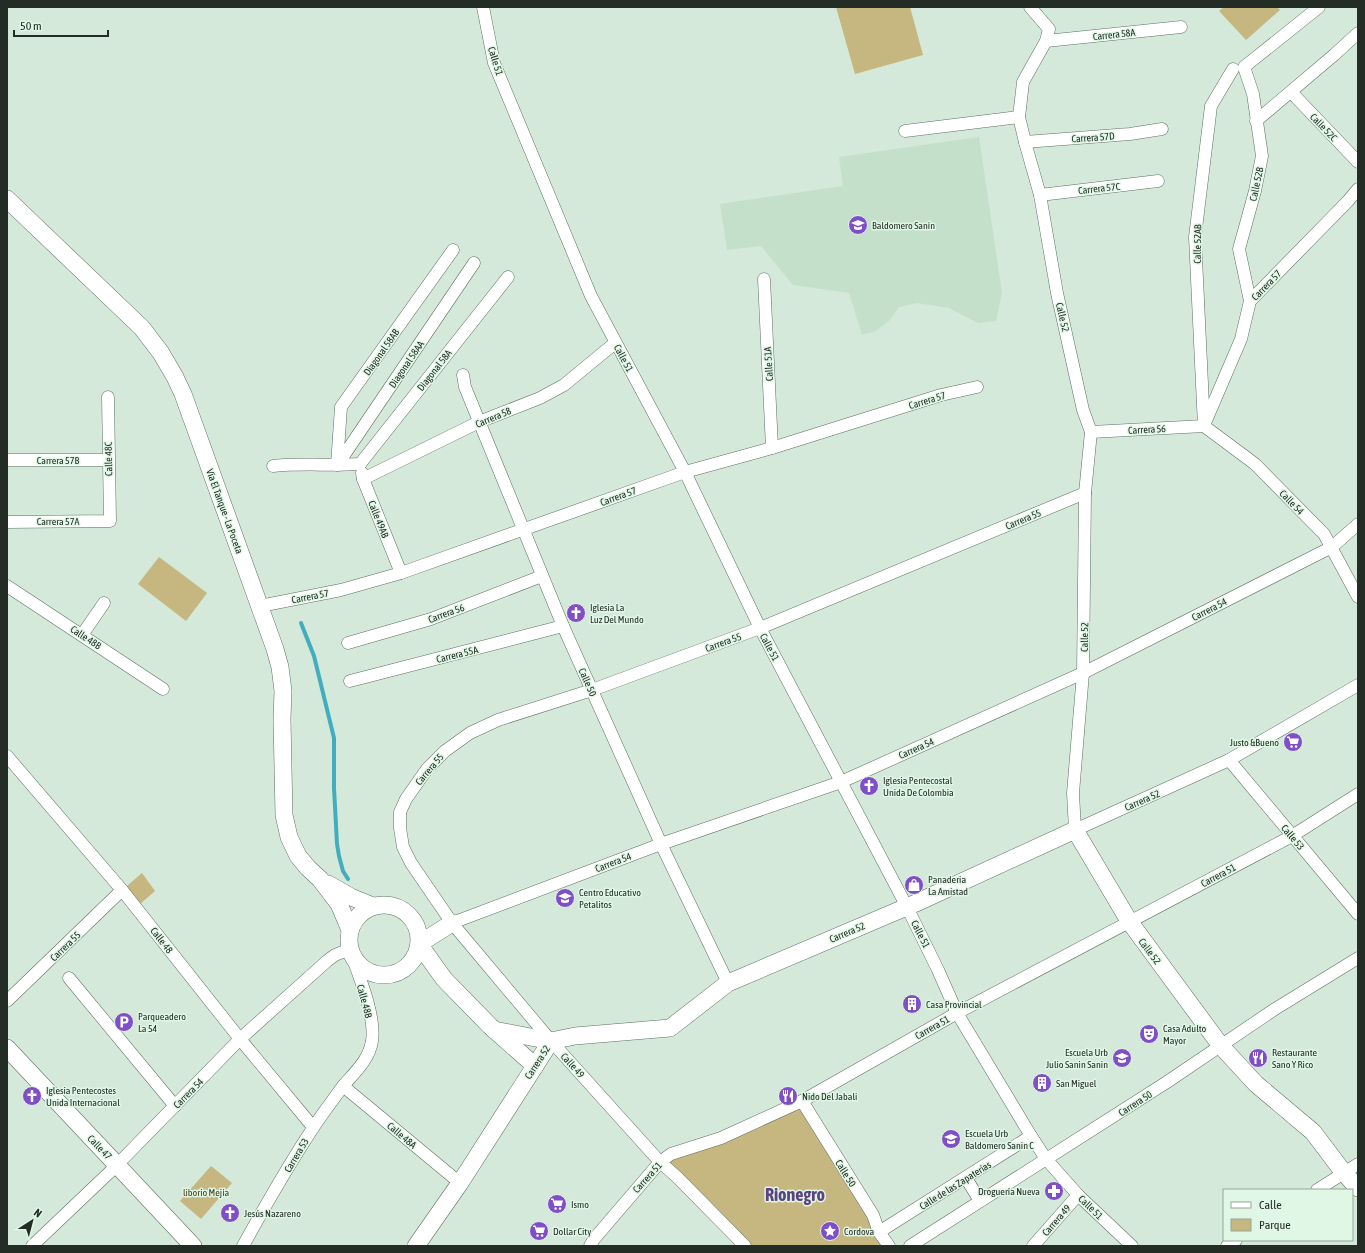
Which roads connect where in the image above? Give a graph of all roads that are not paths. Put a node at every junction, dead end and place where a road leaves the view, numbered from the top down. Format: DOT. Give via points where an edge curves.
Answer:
graph roads {
  1 [pos="483,7"];
  2 [pos="1030,7"];
  3 [pos="1319,7"];
  4 [pos="1181,28"];
  5 [pos="1356,39"];
  6 [pos="1046,41"];
  7 [pos="1238,68"];
  8 [pos="1291,92"];
  9 [pos="1019,117"];
  10 [pos="1256,121"];
  11 [pos="1162,129"];
  12 [pos="905,131"];
  13 [pos="1024,142"];
  14 [pos="1358,162"];
  15 [pos="1158,181"];
  16 [pos="1358,189"];
  17 [pos="1040,195"];
  18 [pos="7,199"];
  19 [pos="453,250"];
  20 [pos="474,263"];
  21 [pos="508,277"];
  22 [pos="764,279"];
  23 [pos="1250,301"];
  24 [pos="615,343"];
  25 [pos="463,375"];
  26 [pos="976,387"];
  27 [pos="108,397"];
  28 [pos="479,422"];
  29 [pos="1204,426"];
  30 [pos="1091,432"];
  31 [pos="772,448"];
  32 [pos="7,460"];
  33 [pos="108,460"];
  34 [pos="360,464"];
  35 [pos="337,465"];
  36 [pos="273,466"];
  37 [pos="685,472"];
  38 [pos="363,479"];
  39 [pos="1085,493"];
  40 [pos="110,521"];
  41 [pos="7,522"];
  42 [pos="1358,524"];
  43 [pos="524,530"];
  44 [pos="1332,548"];
  45 [pos="401,573"];
  46 [pos="542,576"];
  47 [pos="7,586"];
  48 [pos="1358,597"];
  49 [pos="104,603"];
  50 [pos="260,606"];
  51 [pos="563,626"];
  52 [pos="760,628"];
  53 [pos="82,635"];
  54 [pos="348,643"];
  55 [pos="1083,673"];
  56 [pos="350,681"];
  57 [pos="1358,685"];
  58 [pos="163,689"];
  59 [pos="592,690"];
  60 [pos="7,756"];
  61 [pos="1229,760"];
  62 [pos="841,782"];
  63 [pos="1358,794"];
  64 [pos="400,828"];
  65 [pos="1075,830"];
  66 [pos="1292,836"];
  67 [pos="661,844"];
  68 [pos="320,879"];
  69 [pos="122,890"];
  70 [pos="374,906"];
  71 [pos="907,907"];
  72 [pos="1358,914"];
  73 [pos="1129,921"];
  74 [pos="452,923"];
  75 [pos="417,927"];
  76 [pos="350,930"];
  77 [pos="419,944"];
  78 [pos="351,951"];
  79 [pos="1358,958"];
  80 [pos="407,966"];
  81 [pos="70,978"];
  82 [pos="444,979"];
  83 [pos="728,983"];
  84 [pos="7,1001"];
  85 [pos="957,1013"];
  86 [pos="494,1030"];
  87 [pos="240,1039"];
  88 [pos="551,1040"];
  89 [pos="1221,1046"];
  90 [pos="7,1048"];
  91 [pos="535,1066"];
  92 [pos="357,1071"];
  93 [pos="344,1086"];
  94 [pos="802,1101"];
  95 [pos="175,1106"];
  96 [pos="313,1127"];
  97 [pos="1031,1136"];
  98 [pos="1046,1159"];
  99 [pos="660,1162"];
  100 [pos="117,1164"];
  101 [pos="1358,1164"];
  102 [pos="1344,1173"];
  103 [pos="966,1178"];
  104 [pos="460,1183"];
  105 [pos="1358,1188"];
  106 [pos="1319,1189"];
  107 [pos="1078,1195"];
  108 [pos="980,1201"];
  109 [pos="879,1232"];
  110 [pos="32,1246"];
  111 [pos="193,1246"];
  112 [pos="244,1246"];
  113 [pos="416,1246"];
  114 [pos="590,1246"];
  115 [pos="745,1246"];
  116 [pos="889,1246"];
  117 [pos="910,1246"];
  118 [pos="1033,1246"];
  119 [pos="1132,1246"];
  1 -- 24 [label="street, Calle 51" via="494,63 591,296"];
  2 -- 6 [label="street" via="1049,28"];
  3 -- 7 [label="street"];
  4 -- 6 [label="street, Carrera 58A"];
  5 -- 8 [label="street"];
  6 -- 9 [label="street, Calle 52" via="1023,82"];
  7 -- 10 [label="street, Calle 52B" via="1253,94"];
  7 -- 29 [label="street, Calle 52AB" via="1211,106 1196,237"];
  8 -- 10 [label="street"];
  8 -- 14 [label="street, Calle 52C"];
  9 -- 12 [label="street"];
  9 -- 13 [label="street, Calle 52"];
  10 -- 23 [label="street, Calle 52B" via="1262,156 1239,249"];
  11 -- 13 [label="street, Carrera 57D"];
  13 -- 17 [label="street, Calle 52"];
  15 -- 17 [label="street, Carrera 57C"];
  16 -- 23 [label="street, Carrera 57"];
  17 -- 30 [label="street, Calle 52" via="1057,293 1083,410"];
  18 -- 50 [label="street, Vía El Tanque - La Poceta" via="142,328 161,353 183,394"];
  19 -- 35 [label="street, Diagonal 58AB" via="341,407"];
  20 -- 35 [label="street, Diagonal 58AA"];
  21 -- 34 [label="street, Diagonal 58A"];
  22 -- 31 [label="street, Calle 51A"];
  23 -- 29 [label="street, Carrera 57" via="1241,339"];
  24 -- 28 [label="street, Carrera 58" via="564,385 540,398"];
  24 -- 37 [label="street, Calle 51"];
  25 -- 28 [label="street, Calle 50"];
  26 -- 31 [label="street, Carrera 57"];
  27 -- 33 [label="street, Calle 48C"];
  28 -- 38 [label="street, Carrera 58"];
  28 -- 43 [label="street, Calle 50"];
  29 -- 30 [label="street, Carrera 56"];
  29 -- 44 [label="street, Calle 54" via="1255,464 1324,534"];
  30 -- 39 [label="street, Calle 52"];
  31 -- 37 [label="street, Carrera 57"];
  32 -- 33 [label="street, Carrera 57B"];
  33 -- 40 [label="street, Calle 48C"];
  34 -- 35 [label="street"];
  34 -- 38 [label="street, Calle 49AB"];
  35 -- 36 [label="street"];
  37 -- 43 [label="street, Carrera 57"];
  37 -- 52 [label="street, Calle 51"];
  38 -- 45 [label="street, Calle 49AB"];
  39 -- 52 [label="street, Carrera 55"];
  39 -- 55 [label="street, Calle 52"];
  40 -- 41 [label="street, Carrera 57A"];
  42 -- 44 [label="street, Carrera 54"];
  43 -- 45 [label="street, Carrera 57"];
  43 -- 46 [label="street, Calle 50"];
  44 -- 48 [label="street, Calle 54"];
  44 -- 55 [label="street, Carrera 54"];
  45 -- 50 [label="street, Carrera 57" via="341,590"];
  46 -- 51 [label="street, Calle 50"];
  46 -- 54 [label="street, Carrera 56" via="431,619"];
  47 -- 53 [label="street, Calle 48B"];
  49 -- 53 [label="street"];
  50 -- 68 [label="street, Vía El Tanque - La Poceta" via="282,680 284,815 289,837 298,856"];
  51 -- 56 [label="street, Carrera 55A"];
  51 -- 59 [label="street, Calle 50"];
  52 -- 59 [label="street, Carrera 55"];
  52 -- 62 [label="street, Calle 51"];
  53 -- 58 [label="street, Calle 48B"];
  55 -- 62 [label="street, Carrera 54"];
  55 -- 65 [label="street, Calle 52" via="1072,793"];
  57 -- 61 [label="street, Carrera 52"];
  59 -- 64 [label="street, Carrera 55" via="498,720 470,733 445,751 427,769 400,812"];
  59 -- 67 [label="street, Calle 50"];
  60 -- 69 [label="street, Calle 48"];
  61 -- 65 [label="street, Carrera 52"];
  61 -- 66 [label="street, Calle 53"];
  62 -- 67 [label="street, Carrera 54"];
  62 -- 71 [label="street, Calle 51"];
  63 -- 66 [label="street, Carrera 51"];
  64 -- 74 [label="street, Calle 49" via="403,848 411,863"];
  65 -- 71 [label="street, Carrera 52"];
  65 -- 73 [label="street, Calle 52"];
  66 -- 72 [label="street, Calle 53"];
  66 -- 73 [label="street, Carrera 51"];
  67 -- 74 [label="street, Carrera 54"];
  67 -- 83 [label="street, Calle 50"];
  68 -- 70 [label="street, Vía El Tanque - La Poceta" via="351,897"];
  68 -- 76 [label="street, Vía El Tanque - La Poceta" via="339,904"];
  69 -- 84 [label="street, Carrera 55"];
  69 -- 87 [label="street, Calle 48"];
  70 -- 75 [label="street" via="391,905 399,908 413,919"];
  70 -- 76 [label="street" via="359,915"];
  71 -- 83 [label="street, Carrera 52"];
  71 -- 85 [label="street, Calle 51"];
  73 -- 85 [label="street, Carrera 51"];
  73 -- 89 [label="street, Calle 52"];
  74 -- 75 [label="street, Carrera 54"];
  74 -- 77 [label="street, Carrera 54"];
  74 -- 88 [label="street, Calle 49"];
  75 -- 77 [label="street"];
  76 -- 78 [label="street"];
  77 -- 80 [label="street" via="417,953"];
  77 -- 82 [label="street"];
  78 -- 80 [label="street" via="363,968 376,974 399,972"];
  78 -- 87 [label="street, Carrera 54" via="335,955 327,961"];
  78 -- 92 [label="street, Calle 48B" via="370,1013 372,1039 369,1053"];
  79 -- 89 [label="street, Carrera 50"];
  80 -- 82 [label="street" via="424,969"];
  81 -- 95 [label="street"];
  82 -- 86 [label="street"];
  83 -- 88 [label="street, Carrera 52" via="670,1028"];
  85 -- 94 [label="street, Carrera 51"];
  85 -- 97 [label="street, Calle 51"];
  86 -- 88 [label="street"];
  86 -- 91 [label="street"];
  87 -- 95 [label="street, Carrera 54"];
  87 -- 96 [label="street, Calle 48"];
  88 -- 91 [label="street, Carrera 52"];
  88 -- 99 [label="street, Calle 49"];
  89 -- 98 [label="street, Carrera 50"];
  89 -- 102 [label="street, Calle 52" via="1256,1084 1313,1132"];
  90 -- 100 [label="street, Calle 47"];
  91 -- 104 [label="street, Carrera 52"];
  92 -- 93 [label="street, Carrera 53"];
  93 -- 96 [label="street, Carrera 53"];
  93 -- 104 [label="street, Calle 48A"];
  94 -- 99 [label="street, Carrera 51" via="721,1138 672,1154"];
  94 -- 109 [label="street, Calle 50" via="873,1215"];
  95 -- 100 [label="street, Carrera 54"];
  96 -- 112 [label="street, Carrera 53"];
  97 -- 98 [label="street, Calle 51"];
  97 -- 103 [label="street, Calle de las Zapaterías"];
  98 -- 107 [label="street, Calle 51"];
  98 -- 108 [label="street, Carrera 50"];
  99 -- 114 [label="street, Carrera 51"];
  99 -- 115 [label="street, Calle 49"];
  100 -- 110 [label="street, Carrera 54"];
  100 -- 111 [label="street, Calle 47"];
  101 -- 102 [label="street"];
  102 -- 105 [label="street, Calle 52"];
  102 -- 106 [label="street"];
  103 -- 108 [label="street"];
  103 -- 109 [label="street, Calle de las Zapaterías"];
  104 -- 113 [label="street, Carrera 52"];
  107 -- 118 [label="street, Carrera 49"];
  107 -- 119 [label="street, Calle 51"];
  108 -- 117 [label="street, Carrera 50"];
  109 -- 116 [label="street, Calle 50"];
}
